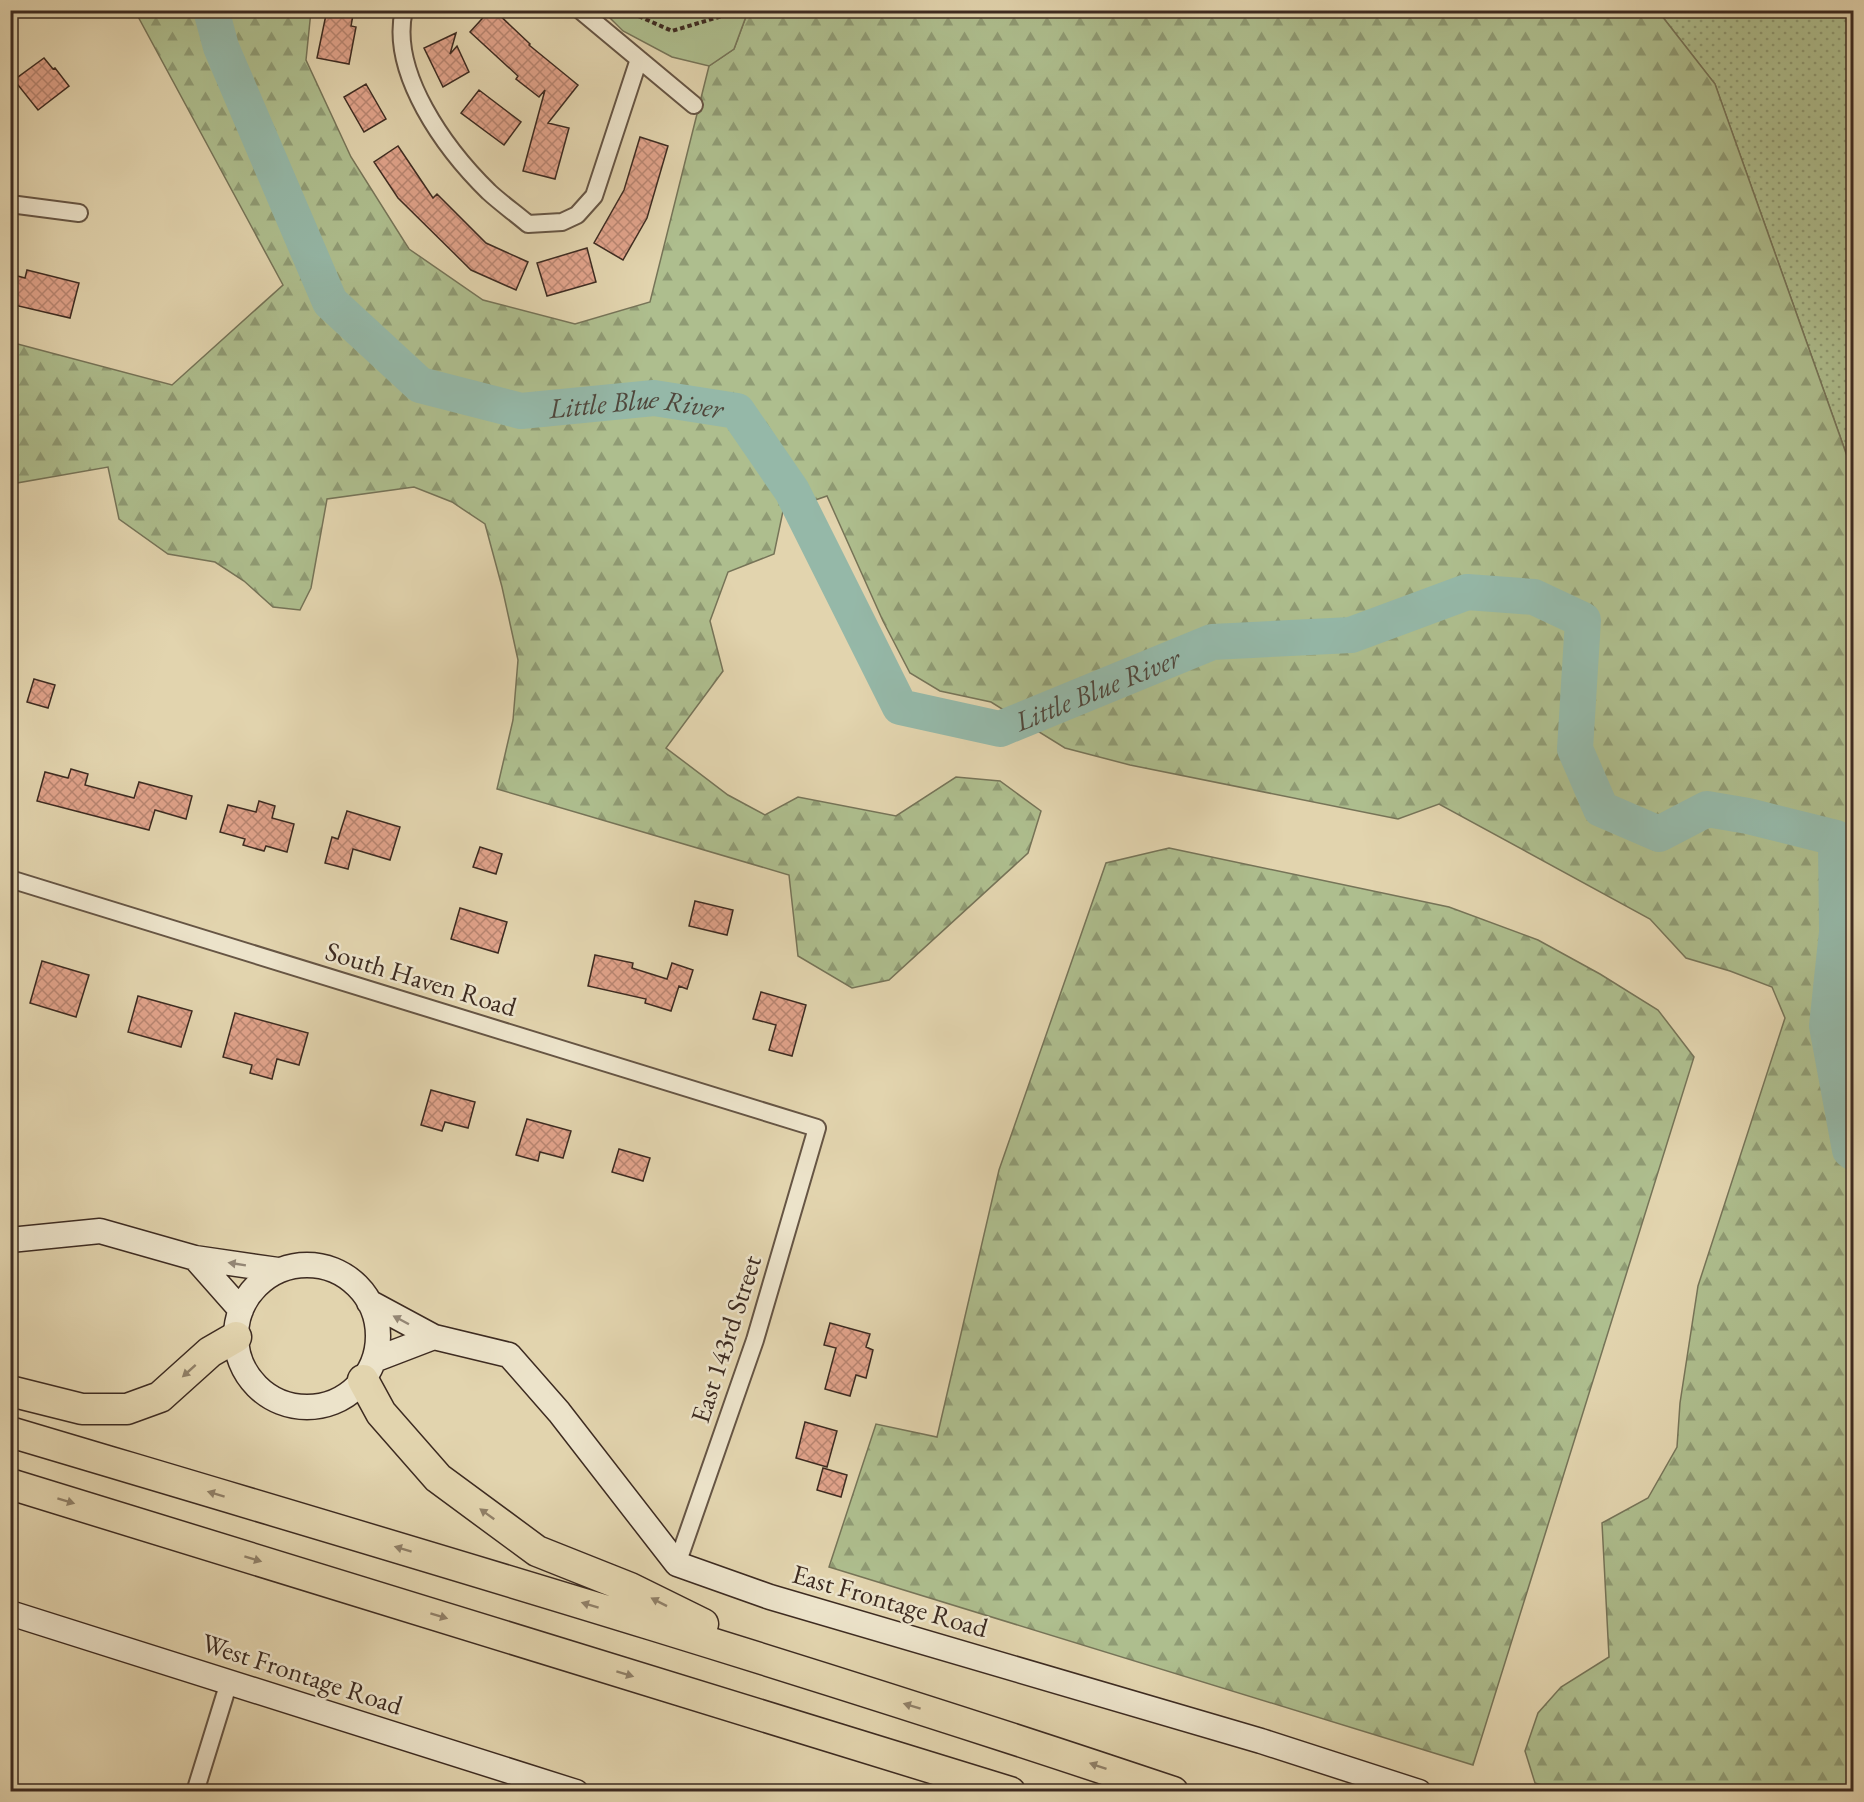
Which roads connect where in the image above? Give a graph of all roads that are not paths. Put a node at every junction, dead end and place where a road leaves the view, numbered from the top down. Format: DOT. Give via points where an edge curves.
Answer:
graph roads {
  1 [pos="404,10"];
  2 [pos="580,10"];
  3 [pos="639,59"];
  4 [pos="694,105"];
  5 [pos="10,204"];
  6 [pos="79,213"];
  7 [pos="10,879"];
  8 [pos="817,1128"];
  9 [pos="10,1240"];
  10 [pos="195,1258"];
  11 [pos="278,1270"];
  12 [pos="369,1302"];
  13 [pos="238,1323"];
  14 [pos="434,1337"];
  15 [pos="368,1370"];
  16 [pos="10,1392"];
  17 [pos="10,1432"];
  18 [pos="10,1484"];
  19 [pos="677,1564"];
  20 [pos="10,1613"];
  21 [pos="786,1666"];
  22 [pos="229,1682"];
  23 [pos="195,1791"];
  24 [pos="576,1791"];
  25 [pos="1010,1791"];
  26 [pos="1173,1791"];
  27 [pos="1419,1791"];
  1 -- 3 [label="street" via="401,24 407,70 429,116 469,171 528,224 562,222 577,214 594,196"];
  2 -- 3 [label="street"];
  3 -- 4 [label="street"];
  5 -- 6 [label="street"];
  7 -- 8 [label="street, South Haven Road"];
  8 -- 19 [label="street, East 143rd Street" via="755,1340"];
  9 -- 10 [label="street" via="100,1231"];
  11 -- 10 [label="street, one-way"];
  10 -- 13 [label="street"];
  11 -- 12 [label="street" via="301,1264 325,1267 347,1277"];
  11 -- 13 [label="street" via="258,1284 243,1303"];
  14 -- 12 [label="street, one-way"];
  12 -- 15 [label="street" via="378,1337"];
  13 -- 15 [label="street" via="237,1350 245,1373 260,1390 280,1403 302,1408 325,1405 346,1396"];
  13 -- 16 [label="highway, one-way" via="160,1397 127,1409 82,1409"];
  14 -- 15 [label="street"];
  14 -- 19 [label="street" via="509,1355 559,1412"];
  21 -- 15 [label="highway, one-way" via="630,1588 537,1551 438,1478 381,1413"];
  21 -- 17 [label="highway, one-way"];
  18 -- 25 [label="highway, one-way"];
  19 -- 27 [label="street, East Frontage Road" via="771,1598"];
  20 -- 22 [label="street, West Frontage Road"];
  26 -- 21 [label="highway, one-way"];
  22 -- 23 [label="street"];
  22 -- 24 [label="street, West Frontage Road"];
}
